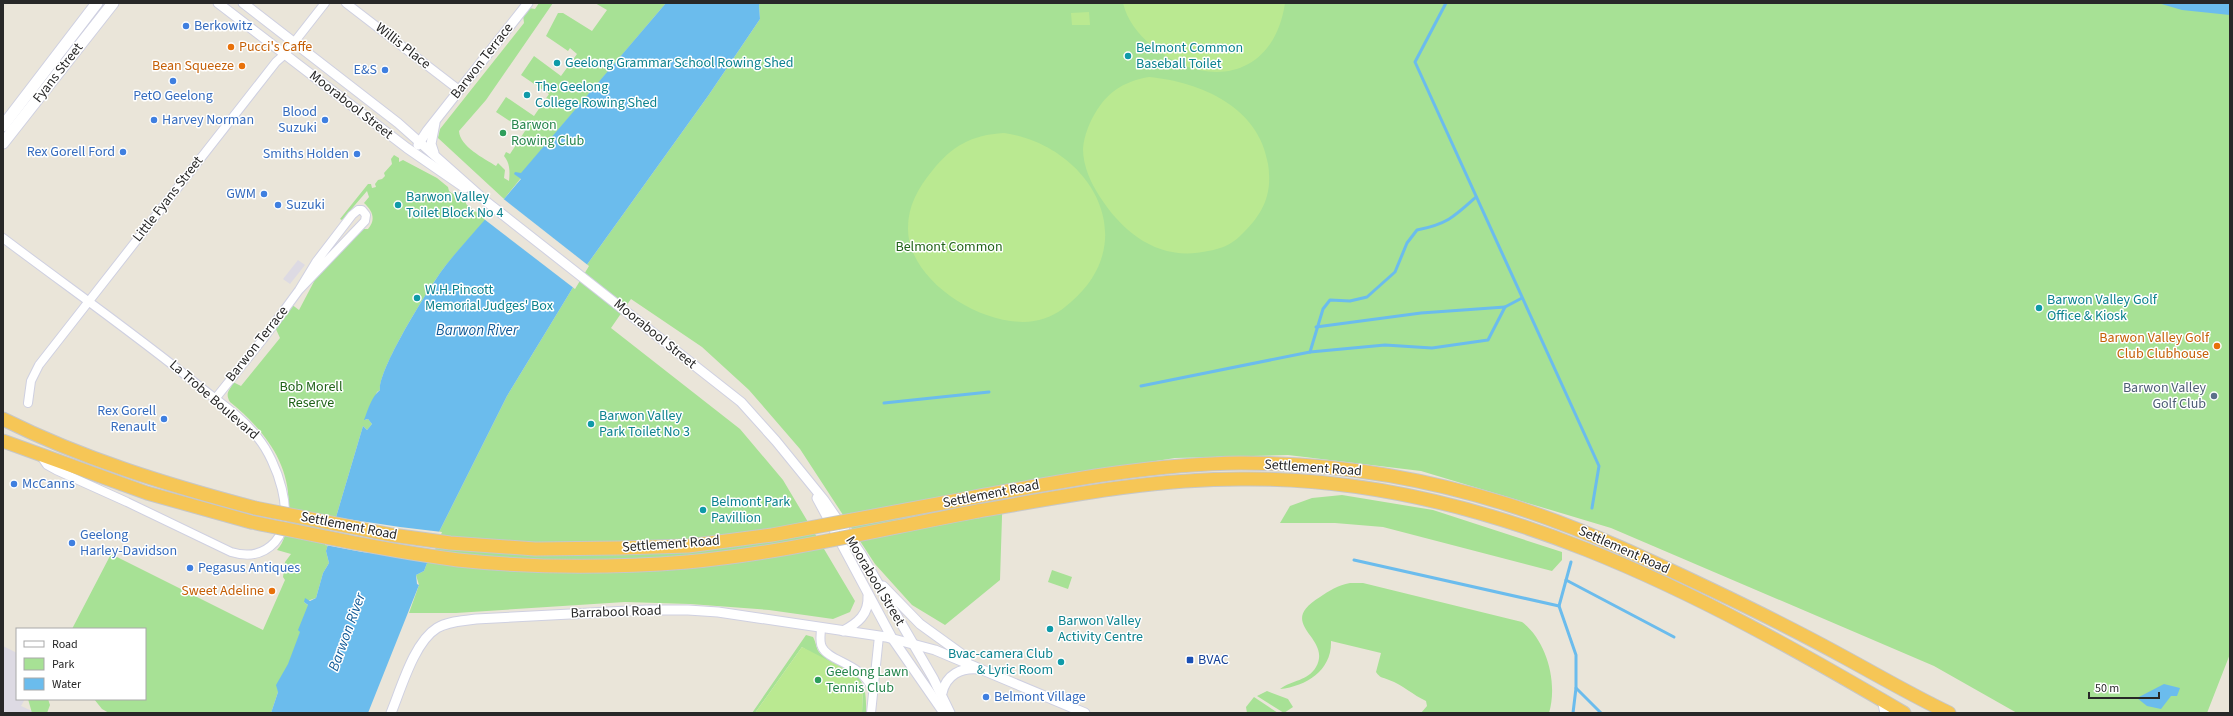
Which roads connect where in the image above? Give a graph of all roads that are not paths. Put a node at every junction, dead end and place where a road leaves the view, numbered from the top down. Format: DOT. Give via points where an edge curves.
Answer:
graph roads {
  1 [pos="97,3"];
  2 [pos="113,3"];
  3 [pos="218,3"];
  4 [pos="243,3"];
  5 [pos="325,3"];
  6 [pos="346,3"];
  7 [pos="528,3"];
  8 [pos="294,42"];
  9 [pos="284,54"];
  10 [pos="459,90"];
  11 [pos="436,119"];
  12 [pos="3,126"];
  13 [pos="419,141"];
  14 [pos="3,143"];
  15 [pos="435,154"];
  16 [pos="442,173"];
  17 [pos="488,203"];
  18 [pos="3,238"];
  19 [pos="299,290"];
  20 [pos="89,301"];
  21 [pos="215,399"];
  22 [pos="28,403"];
  23 [pos="5,425"];
  24 [pos="3,441"];
  25 [pos="40,455"];
  26 [pos="808,481"];
  27 [pos="870,571"];
  28 [pos="868,596"];
  29 [pos="821,628"];
  30 [pos="843,631"];
  31 [pos="878,636"];
  32 [pos="892,638"];
  33 [pos="912,642"];
  34 [pos="989,671"];
  35 [pos="872,689"];
  36 [pos="942,693"];
  37 [pos="1882,700"];
  38 [pos="1944,712"];
  39 [pos="391,713"];
  40 [pos="871,713"];
  41 [pos="944,713"];
  42 [pos="950,713"];
  43 [pos="1085,713"];
  44 [pos="1885,713"];
  45 [pos="1904,713"];
  1 -- 12 [label="main road, Fyans Street"];
  2 -- 14 [label="main road, Fyans Street"];
  3 -- 9 [label="street, Moorabool Street"];
  4 -- 8 [label="street, Moorabool Street"];
  5 -- 8 [label="street, Little Fyans Street"];
  6 -- 10 [label="street, Willis Place"];
  7 -- 10 [label="street, Barwon Terrace"];
  8 -- 9 [label="street, Little Fyans Street"];
  8 -- 13 [label="street, Moorabool Street"];
  9 -- 16 [label="street, Moorabool Street"];
  9 -- 20 [label="street, Little Fyans Street"];
  10 -- 11 [label="street, Barwon Terrace"];
  11 -- 13 [label="street, Barwon Terrace"];
  11 -- 15 [label="street, Barwon Terrace" via="431,144"];
  13 -- 15 [label="street, Moorabool Street"];
  13 -- 16 [label="street" via="420,150"];
  15 -- 17 [label="street, Moorabool Street"];
  16 -- 17 [label="street, Moorabool Street"];
  17 -- 26 [label="street, Moorabool Street" via="741,402"];
  18 -- 20 [label="street, La Trobe Boulevard"];
  19 -- 19 [label="street, Barwon Terrace" via="316,262 352,215 357,210 362,210 366,215 365,221"];
  19 -- 21 [label="street, Barwon Terrace"];
  20 -- 21 [label="street, La Trobe Boulevard"];
  20 -- 22 [label="street, Little Fyans Street" via="36,370 29,387"];
  21 -- 25 [label="street, La Trobe Boulevard" via="257,436 271,457 280,479 284,502 283,527 274,543 258,553 243,555 224,550 56,470 47,465"];
  23 -- 38 [label="highway, Settlement Road, bridge" via="110,465 255,508 392,535 450,543 535,549 688,546 772,535 1129,471 1183,466 1241,464 1341,469 1381,474 1504,503 1572,527 1644,558 1803,634"];
  24 -- 25 [label="highway, Settlement Road"];
  25 -- 37 [label="highway, Settlement Road, bridge" via="147,493 251,522 362,545 459,560 533,565 687,562 773,550 1131,486 1184,480 1242,478 1338,484 1432,499 1504,518 1574,545 1647,576 1760,631"];
  26 -- 27 [label="street, Moorabool Street" via="824,500"];
  26 -- 28 [label="street, Moorabool Street"];
  27 -- 33 [label="street, Moorabool Street"];
  27 -- 34 [label="street" via="900,605 925,628 952,649"];
  28 -- 30 [label="street" via="868,605 863,616"];
  28 -- 32 [label="street, Moorabool Street"];
  29 -- 30 [label="street, Barrabool Road"];
  29 -- 35 [label="street" via="820,641 824,651 858,670 868,680"];
  29 -- 39 [label="street, Barrabool Road" via="718,612 677,610 476,619 447,624 437,627 418,650"];
  30 -- 31 [label="street, Barrabool Road"];
  31 -- 32 [label="street, Barrabool Road"];
  31 -- 35 [label="street"];
  32 -- 33 [label="street, Barrabool Road"];
  32 -- 41 [label="street, Moorabool Street"];
  33 -- 34 [label="street, Barrabool Road"];
  33 -- 36 [label="street, Moorabool Street"];
  34 -- 36 [label="street" via="973,669 953,674 946,680"];
  34 -- 43 [label="street"];
  35 -- 40 [label="street"];
  36 -- 42 [label="street, Moorabool Street"];
  37 -- 44 [label="street"];
  37 -- 45 [label="highway, Settlement Road"];
}
